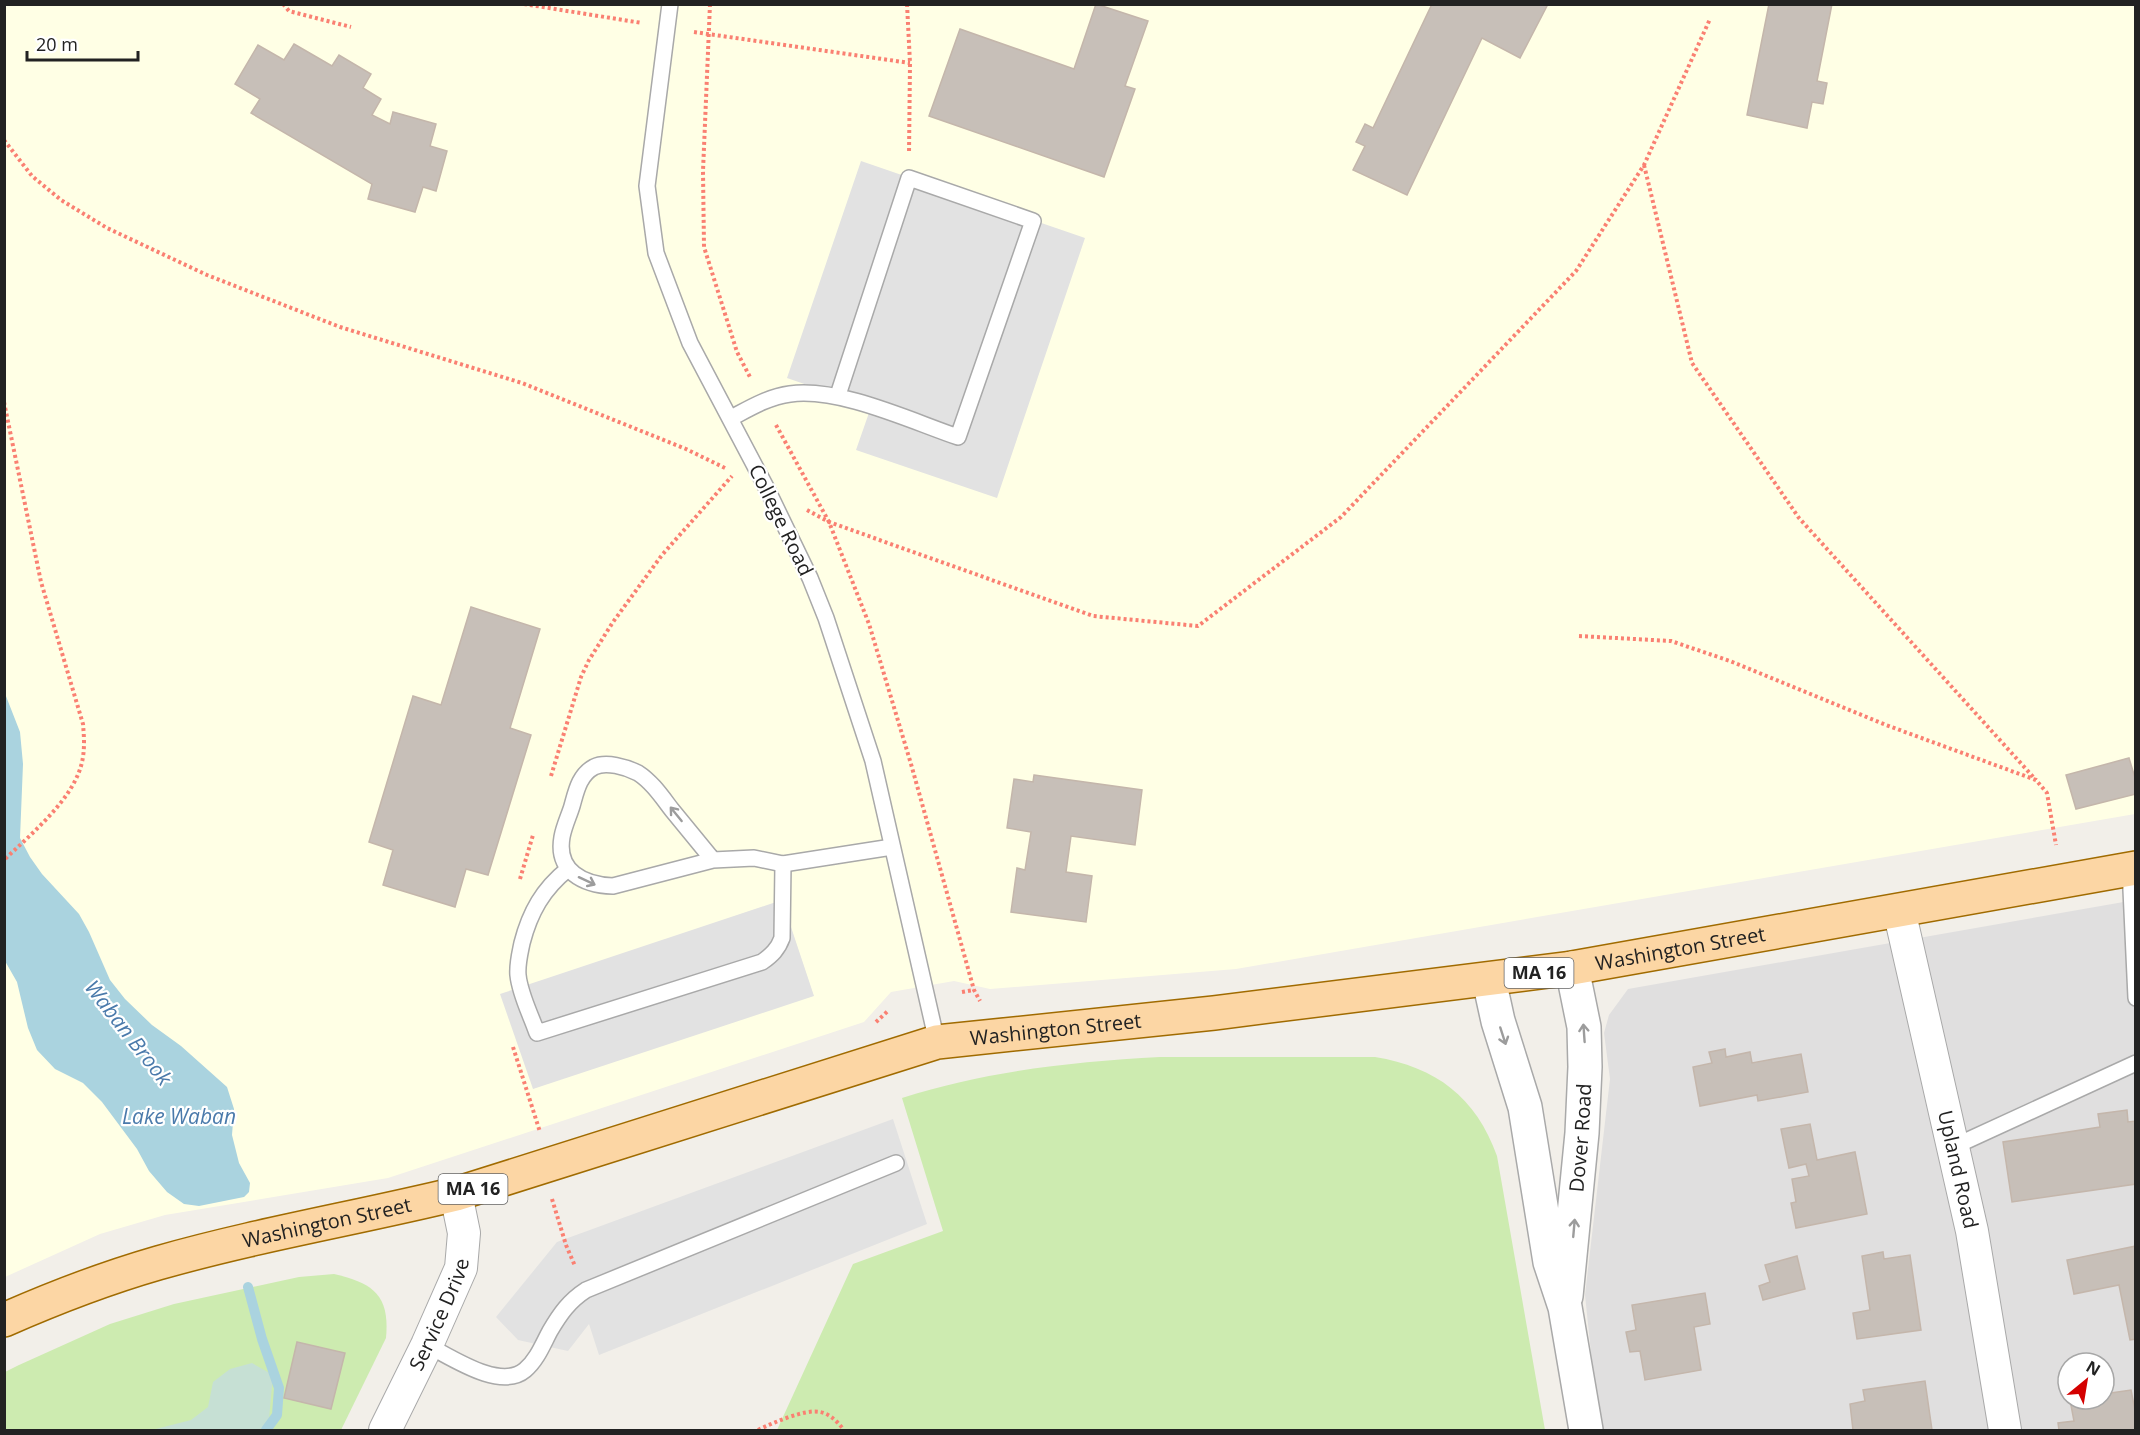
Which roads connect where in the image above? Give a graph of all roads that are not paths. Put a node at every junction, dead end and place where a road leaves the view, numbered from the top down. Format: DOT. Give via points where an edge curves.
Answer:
graph roads {
  1 [pos="670,4"];
  2 [pos="838,395"];
  3 [pos="731,418"];
  4 [pos="892,847"];
  5 [pos="713,860"];
  6 [pos="783,864"];
  7 [pos="2133,868"];
  8 [pos="568,869"];
  9 [pos="1899,910"];
  10 [pos="1572,968"];
  11 [pos="1489,980"];
  12 [pos="2136,998"];
  13 [pos="937,1042"];
  14 [pos="2136,1063"];
  15 [pos="1953,1147"];
  16 [pos="896,1163"];
  17 [pos="456,1194"];
  18 [pos="1565,1306"];
  19 [pos="4,1320"];
  20 [pos="427,1345"];
  21 [pos="385,1431"];
  22 [pos="1586,1431"];
  23 [pos="2005,1431"];
  1 -- 3 [label="lane, College Road" via="648,186 656,253 690,343"];
  2 -- 2 [label="lane" via="958,437 1034,221 909,178"];
  2 -- 3 [label="lane" via="791,394 763,401"];
  3 -- 4 [label="lane, College Road" via="801,558 825,618 873,761"];
  4 -- 6 [label="lane"];
  4 -- 13 [label="lane, College Road"];
  5 -- 6 [label="lane" via="754,858"];
  8 -- 5 [label="lane, one-way" via="596,885 613,886"];
  5 -- 8 [label="lane, one-way" via="650,783 636,773 601,764 579,781 562,835"];
  6 -- 8 [label="lane" via="782,938 771,956 537,1033 520,983 519,954 536,905"];
  7 -- 9 [label="main road, Washington Street / MA 16"];
  7 -- 12 [label="lane"];
  9 -- 10 [label="main road, Washington Street / MA 16"];
  9 -- 15 [label="street, Upland Road"];
  10 -- 11 [label="main road, Washington Street / MA 16"];
  18 -- 10 [label="street, Dover Road, one-way" via="1585,1067 1584,1027"];
  11 -- 13 [label="main road, Washington Street / MA 16"];
  11 -- 18 [label="street, Dover Road, one-way" via="1525,1107 1550,1262"];
  13 -- 17 [label="main road, Washington Street / MA 16"];
  14 -- 15 [label="lane"];
  15 -- 23 [label="street, Upland Road" via="1972,1232"];
  16 -- 20 [label="lane" via="586,1290 561,1311 536,1358 515,1377 477,1370"];
  17 -- 19 [label="main road, Washington Street / MA 16" via="164,1261 84,1287"];
  17 -- 20 [label="street, Service Drive" via="464,1233 461,1268"];
  18 -- 22 [label="street, Dover Road"];
  20 -- 21 [label="street, Service Drive"];
}
